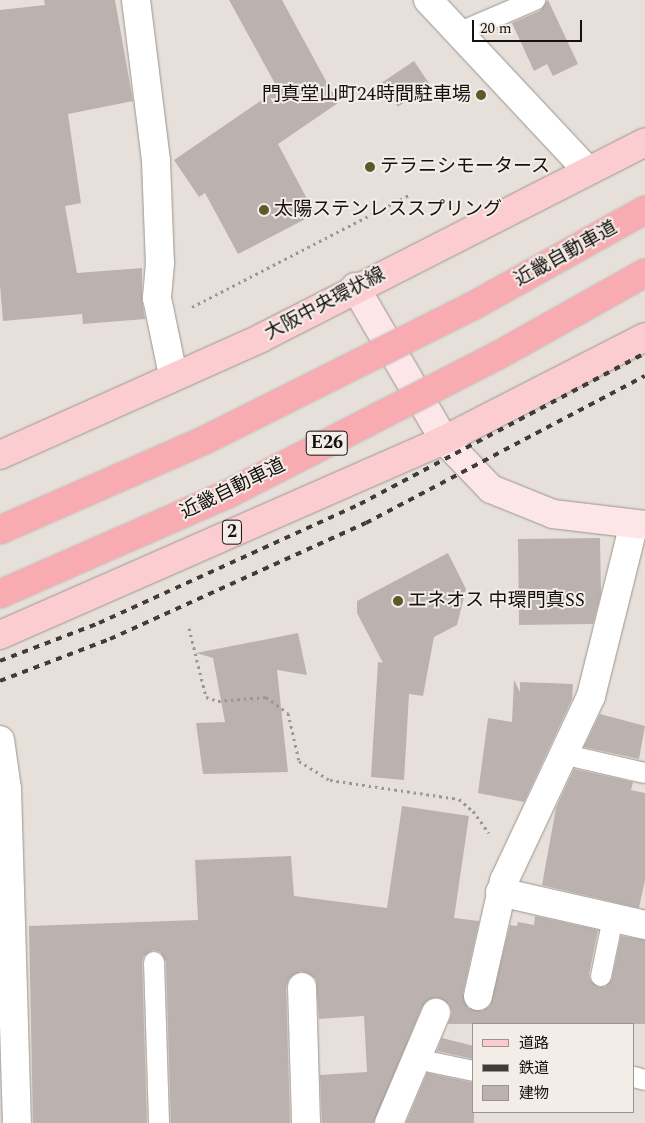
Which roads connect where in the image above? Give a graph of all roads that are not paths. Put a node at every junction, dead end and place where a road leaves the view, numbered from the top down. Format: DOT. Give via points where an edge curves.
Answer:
graph roads {
  1 [pos="136,0"];
  2 [pos="428,0"];
  3 [pos="535,0"];
  4 [pos="458,33"];
  5 [pos="645,142"];
  6 [pos="587,170"];
  7 [pos="645,210"];
  8 [pos="645,273"];
  9 [pos="356,287"];
  10 [pos="645,337"];
  11 [pos="173,375"];
  12 [pos="444,440"];
  13 [pos="0,455"];
  14 [pos="640,524"];
  15 [pos="0,530"];
  16 [pos="0,594"];
  17 [pos="0,635"];
  18 [pos="0,740"];
  19 [pos="562,754"];
  20 [pos="645,773"];
  21 [pos="500,892"];
  22 [pos="614,918"];
  23 [pos="645,925"];
  24 [pos="154,962"];
  25 [pos="601,976"];
  26 [pos="302,988"];
  27 [pos="478,996"];
  28 [pos="436,1013"];
  29 [pos="416,1059"];
  30 [pos="472,1071"];
  31 [pos="17,1123"];
  32 [pos="159,1123"];
  33 [pos="306,1123"];
  34 [pos="389,1123"];
  1 -- 11 [label="street" via="156,161 160,263 157,298"];
  2 -- 4 [label="street"];
  3 -- 4 [label="lane"];
  4 -- 6 [label="street"];
  5 -- 6 [label="main road, 大阪中央環状線"];
  6 -- 9 [label="main road, 大阪中央環状線"];
  7 -- 15 [label="highway, 近畿自動車道, bridge" via="473,306 214,436"];
  8 -- 16 [label="highway, 近畿自動車道 / E26, bridge" via="497,356 226,495"];
  9 -- 11 [label="main road, 大阪中央環状線" via="261,338"];
  9 -- 12 [label="main road"];
  10 -- 12 [label="main road, 2"];
  11 -- 13 [label="main road, 大阪中央環状線"];
  12 -- 14 [label="main road" via="490,489 553,514"];
  12 -- 17 [label="main road, 2"];
  14 -- 19 [label="street" via="591,696"];
  18 -- 31 [label="street" via="7,788"];
  19 -- 20 [label="lane"];
  19 -- 21 [label="street"];
  21 -- 22 [label="street"];
  21 -- 27 [label="street"];
  22 -- 23 [label="street"];
  22 -- 25 [label="lane"];
  24 -- 32 [label="lane"];
  26 -- 33 [label="street"];
  28 -- 29 [label="street"];
  29 -- 30 [label="lane"];
  29 -- 34 [label="street"];
}
